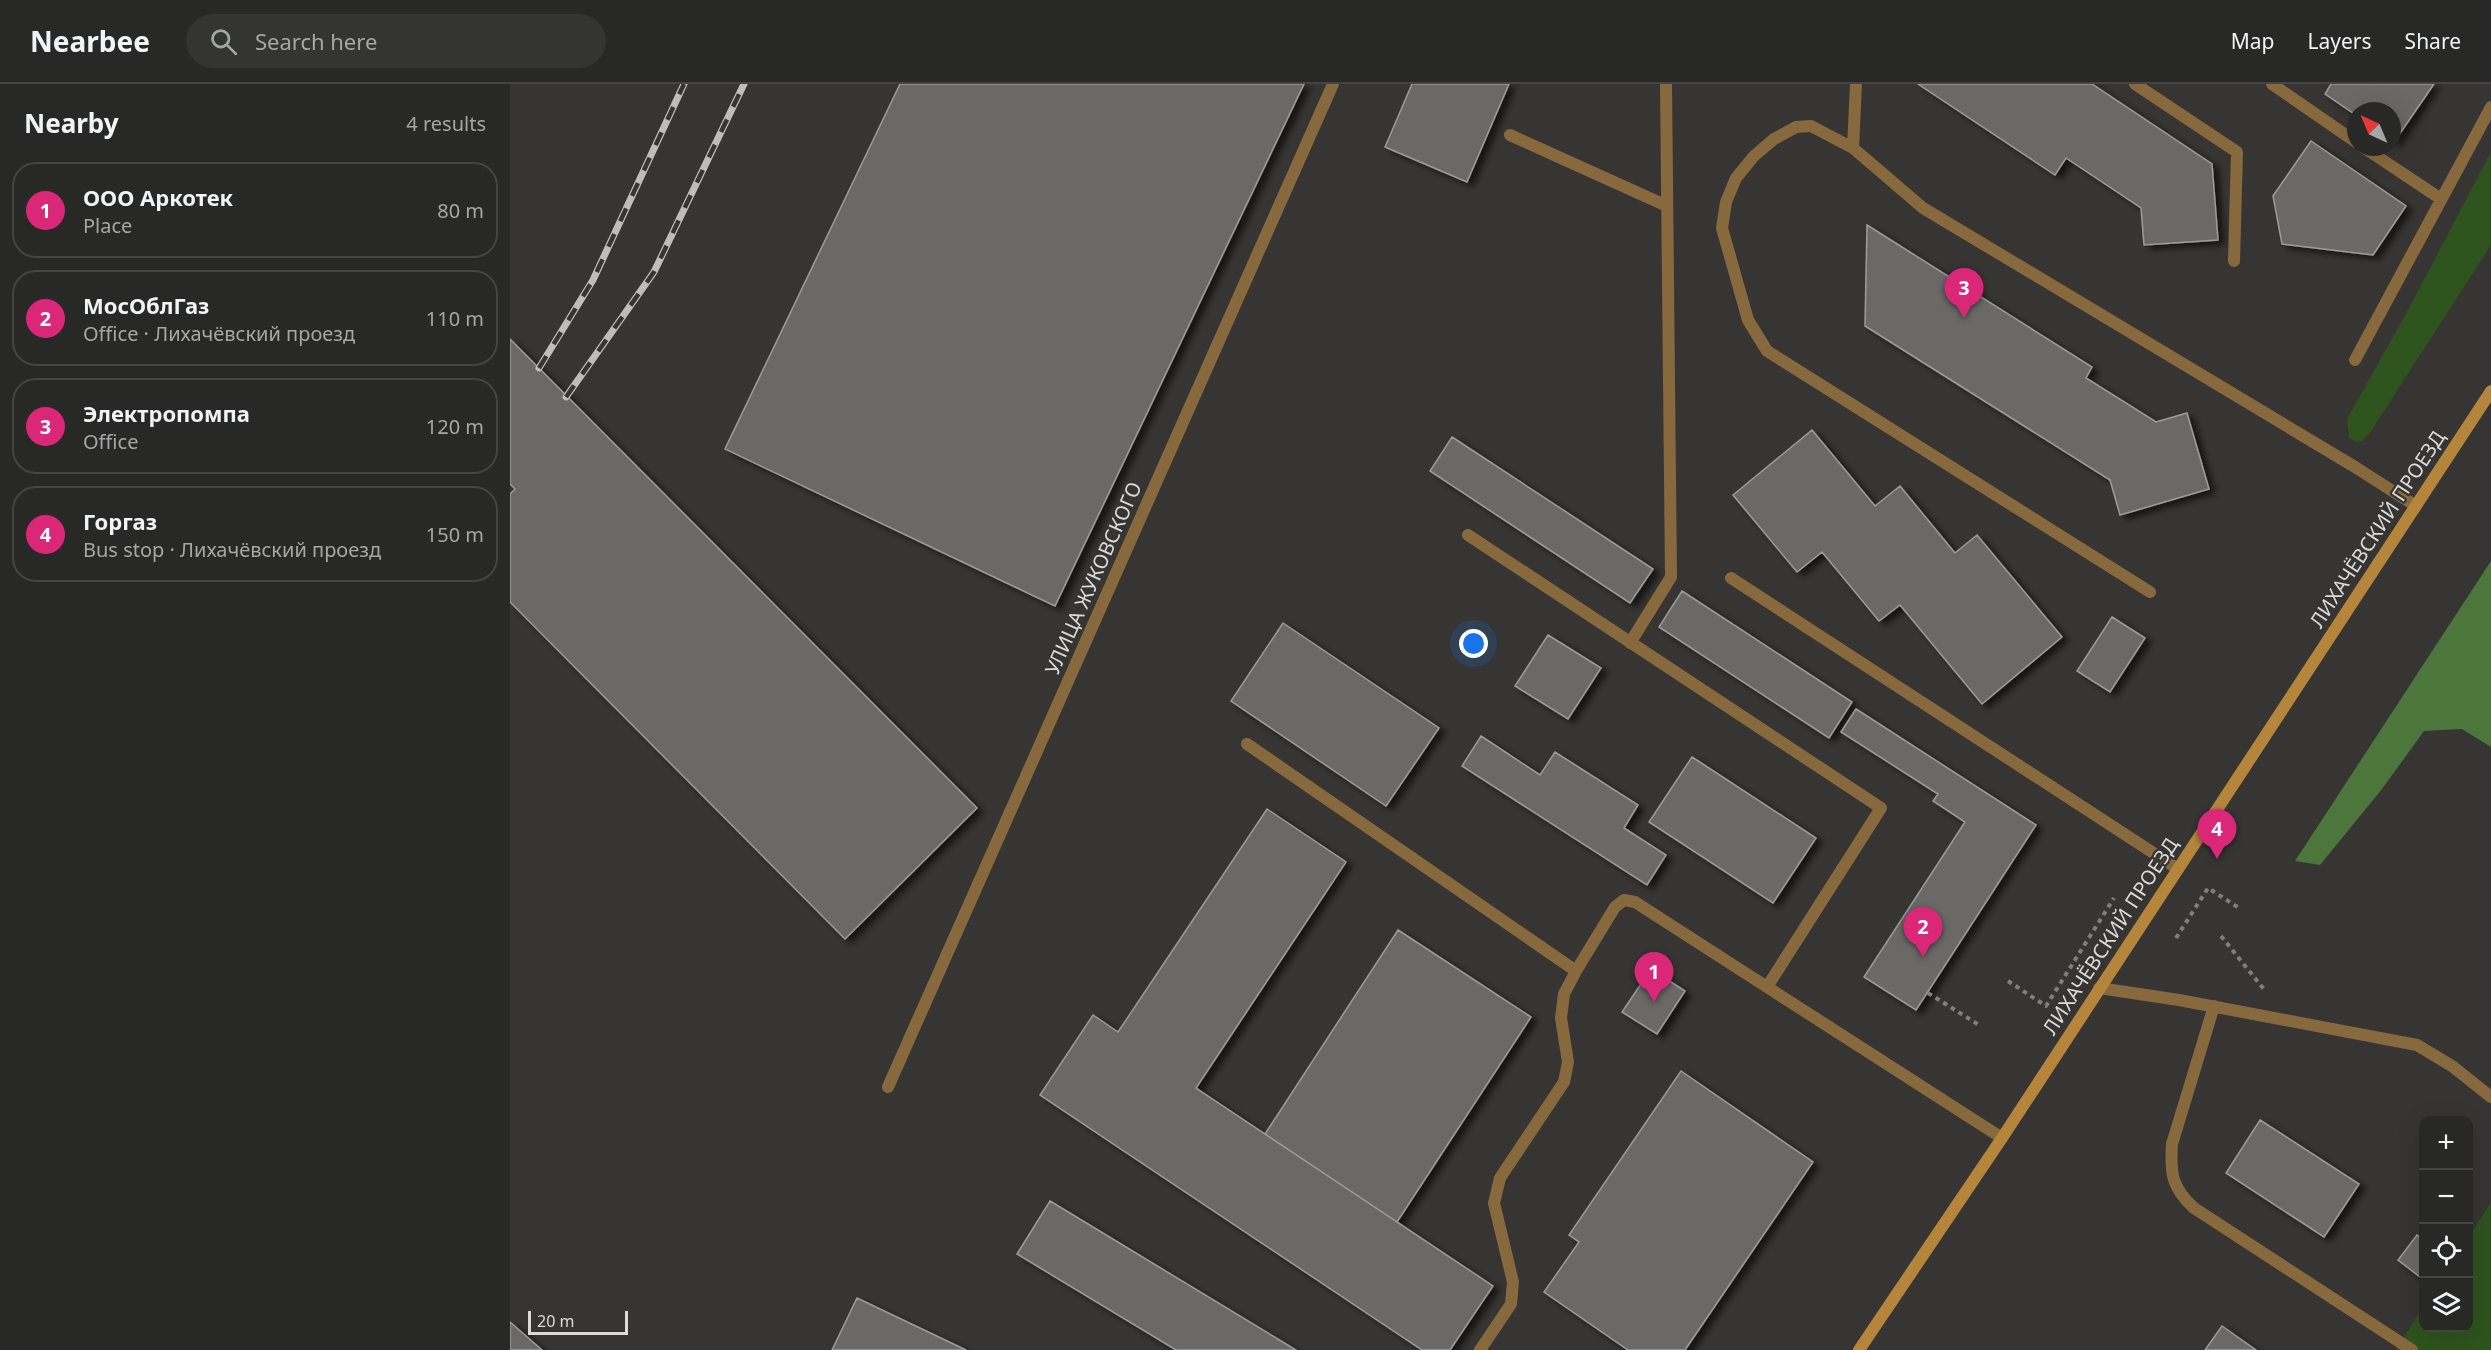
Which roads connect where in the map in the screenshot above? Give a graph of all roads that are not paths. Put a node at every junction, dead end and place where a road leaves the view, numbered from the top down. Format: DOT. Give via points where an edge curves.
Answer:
graph roads {
  1 [pos="1333,84"];
  2 [pos="1666,84"];
  3 [pos="1856,84"];
  4 [pos="2135,84"];
  5 [pos="2271,84"];
  6 [pos="2491,107"];
  7 [pos="1510,135"];
  8 [pos="2347,136"];
  9 [pos="1853,148"];
  10 [pos="2376,156"];
  11 [pos="2441,199"];
  12 [pos="1667,206"];
  13 [pos="2234,261"];
  14 [pos="2355,360"];
  15 [pos="2491,391"];
  16 [pos="2416,506"];
  17 [pos="1468,535"];
  18 [pos="1731,578"];
  19 [pos="2150,592"];
  20 [pos="1630,643"];
  21 [pos="1247,744"];
  22 [pos="2178,869"];
  23 [pos="1576,971"];
  24 [pos="1767,987"];
  25 [pos="2099,988"];
  26 [pos="2214,1006"];
  27 [pos="888,1087"];
  28 [pos="2491,1098"];
  29 [pos="2001,1138"];
  30 [pos="1480,1350"];
  31 [pos="1859,1350"];
  32 [pos="2412,1350"];
  1 -- 27 [label="street, УЛИЦА ЖУКОВСКОГО"];
  2 -- 12 [label="street"];
  3 -- 9 [label="street"];
  4 -- 13 [label="street" via="2237,152"];
  5 -- 8 [label="street"];
  6 -- 11 [label="street"];
  7 -- 12 [label="street"];
  9 -- 16 [label="street" via="1923,208"];
  9 -- 19 [label="street" via="1812,126 1796,127 1774,139 1736,178 1726,202 1722,228 1748,320 1767,351"];
  10 -- 11 [label="street"];
  11 -- 14 [label="street"];
  12 -- 20 [label="street" via="1671,577"];
  15 -- 16 [label="main road, ЛИХАЧЁВСКИЙ ПРОЕЗД"];
  16 -- 22 [label="main road, ЛИХАЧЁВСКИЙ ПРОЕЗД"];
  17 -- 20 [label="street"];
  18 -- 22 [label="street"];
  20 -- 24 [label="street" via="1881,808"];
  21 -- 23 [label="street"];
  22 -- 25 [label="main road, ЛИХАЧЁВСКИЙ ПРОЕЗД"];
  23 -- 24 [label="street" via="1615,907 1624,900 1635,902"];
  23 -- 30 [label="street" via="1564,994 1561,1018 1568,1062 1564,1082 1500,1178 1494,1203 1513,1282 1511,1304"];
  24 -- 29 [label="street"];
  25 -- 26 [label="street"];
  25 -- 29 [label="main road, ЛИХАЧЁВСКИЙ ПРОЕЗД"];
  26 -- 28 [label="street" via="2417,1045 2452,1066"];
  26 -- 32 [label="street" via="2172,1144 2170,1165 2178,1193 2194,1208"];
  29 -- 31 [label="main road, ЛИХАЧЁВСКИЙ ПРОЕЗД"];
}
